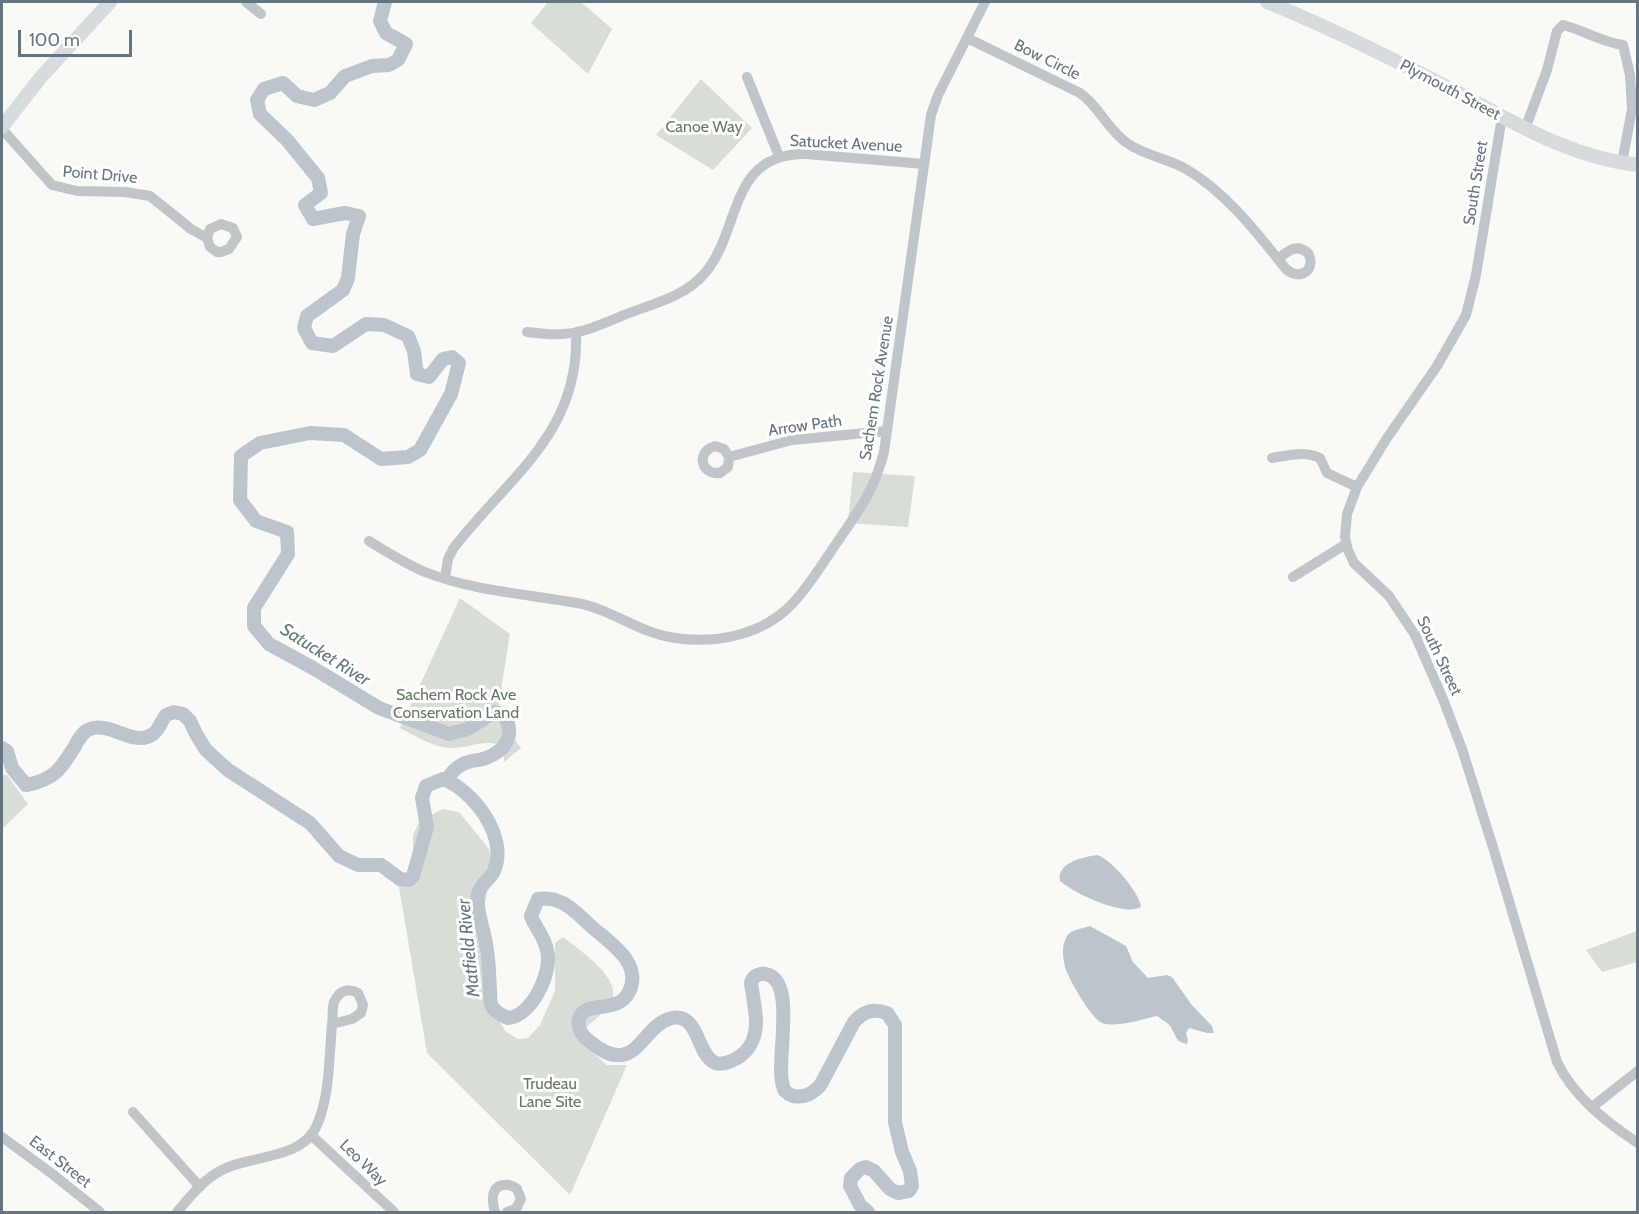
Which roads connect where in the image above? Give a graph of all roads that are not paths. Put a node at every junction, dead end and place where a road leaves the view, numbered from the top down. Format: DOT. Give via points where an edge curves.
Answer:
graph roads {
  1 [pos="110,2"];
  2 [pos="246,2"];
  3 [pos="985,2"];
  4 [pos="1267,2"];
  5 [pos="261,14"];
  6 [pos="967,38"];
  7 [pos="747,77"];
  8 [pos="1502,117"];
  9 [pos="2,128"];
  10 [pos="1525,129"];
  11 [pos="779,156"];
  12 [pos="1622,163"];
  13 [pos="924,165"];
  14 [pos="1638,165"];
  15 [pos="207,238"];
  16 [pos="1278,259"];
  17 [pos="527,332"];
  18 [pos="576,333"];
  19 [pos="887,431"];
  20 [pos="729,457"];
  21 [pos="1272,458"];
  22 [pos="1357,487"];
  23 [pos="369,541"];
  24 [pos="1346,544"];
  25 [pos="1293,577"];
  26 [pos="445,578"];
  27 [pos="332,1024"];
  28 [pos="1638,1071"];
  29 [pos="1592,1107"];
  30 [pos="133,1112"];
  31 [pos="312,1135"];
  32 [pos="2,1137"];
  33 [pos="1638,1143"];
  34 [pos="200,1187"];
  35 [pos="100,1212"];
  36 [pos="177,1212"];
  37 [pos="394,1212"];
  38 [pos="495,1212"];
  39 [pos="507,1212"];
  1 -- 9 [label="main road" via="41,77"];
  2 -- 5 [label="street"];
  3 -- 6 [label="street, Sachem Rock Avenue"];
  4 -- 8 [label="main road, Plymouth Street" via="1369,47"];
  6 -- 13 [label="street, Sachem Rock Avenue" via="934,104"];
  6 -- 16 [label="street, Bow Circle" via="1080,93 1129,144 1174,163 1203,181 1248,222"];
  7 -- 11 [label="street"];
  8 -- 10 [label="main road, Plymouth Street"];
  8 -- 22 [label="street, South Street" via="1466,315"];
  9 -- 15 [label="street, Point Drive" via="52,185 69,190 150,196"];
  10 -- 12 [label="main road, Plymouth Street" via="1578,152"];
  10 -- 12 [label="street" via="1557,31 1563,25 1623,45 1632,109"];
  11 -- 13 [label="street, Satucket Avenue" via="835,156"];
  11 -- 18 [label="street, Satucket Avenue" via="764,163 752,176 720,250 697,281 672,297"];
  12 -- 14 [label="main road, Plymouth Street"];
  13 -- 19 [label="street, Sachem Rock Avenue"];
  17 -- 18 [label="street, Satucket Avenue"];
  18 -- 26 [label="street" via="575,363 557,421 529,463 453,549"];
  19 -- 20 [label="street, Arrow Path" via="792,441"];
  19 -- 26 [label="street, Sachem Rock Avenue" via="879,473 865,503 791,605 752,631 716,639 674,638 638,628 590,606 499,592"];
  21 -- 22 [label="street" via="1313,455 1320,458 1327,473"];
  22 -- 24 [label="street, South Street" via="1347,514"];
  23 -- 26 [label="street, Sachem Rock Avenue" via="413,566"];
  24 -- 25 [label="street"];
  24 -- 29 [label="street, South Street" via="1359,569 1393,602 1428,662 1462,749 1554,1054 1572,1088"];
  27 -- 31 [label="street" via="324,1099"];
  28 -- 29 [label="street"];
  29 -- 33 [label="street, South Street"];
  30 -- 34 [label="street"];
  31 -- 34 [label="street" via="286,1150 219,1171"];
  31 -- 37 [label="street, Leo Way"];
  32 -- 35 [label="street, East Street"];
  34 -- 36 [label="street"];
  38 -- 39 [label="street" via="494,1192 507,1184 517,1189 521,1199 516,1209"];
}
